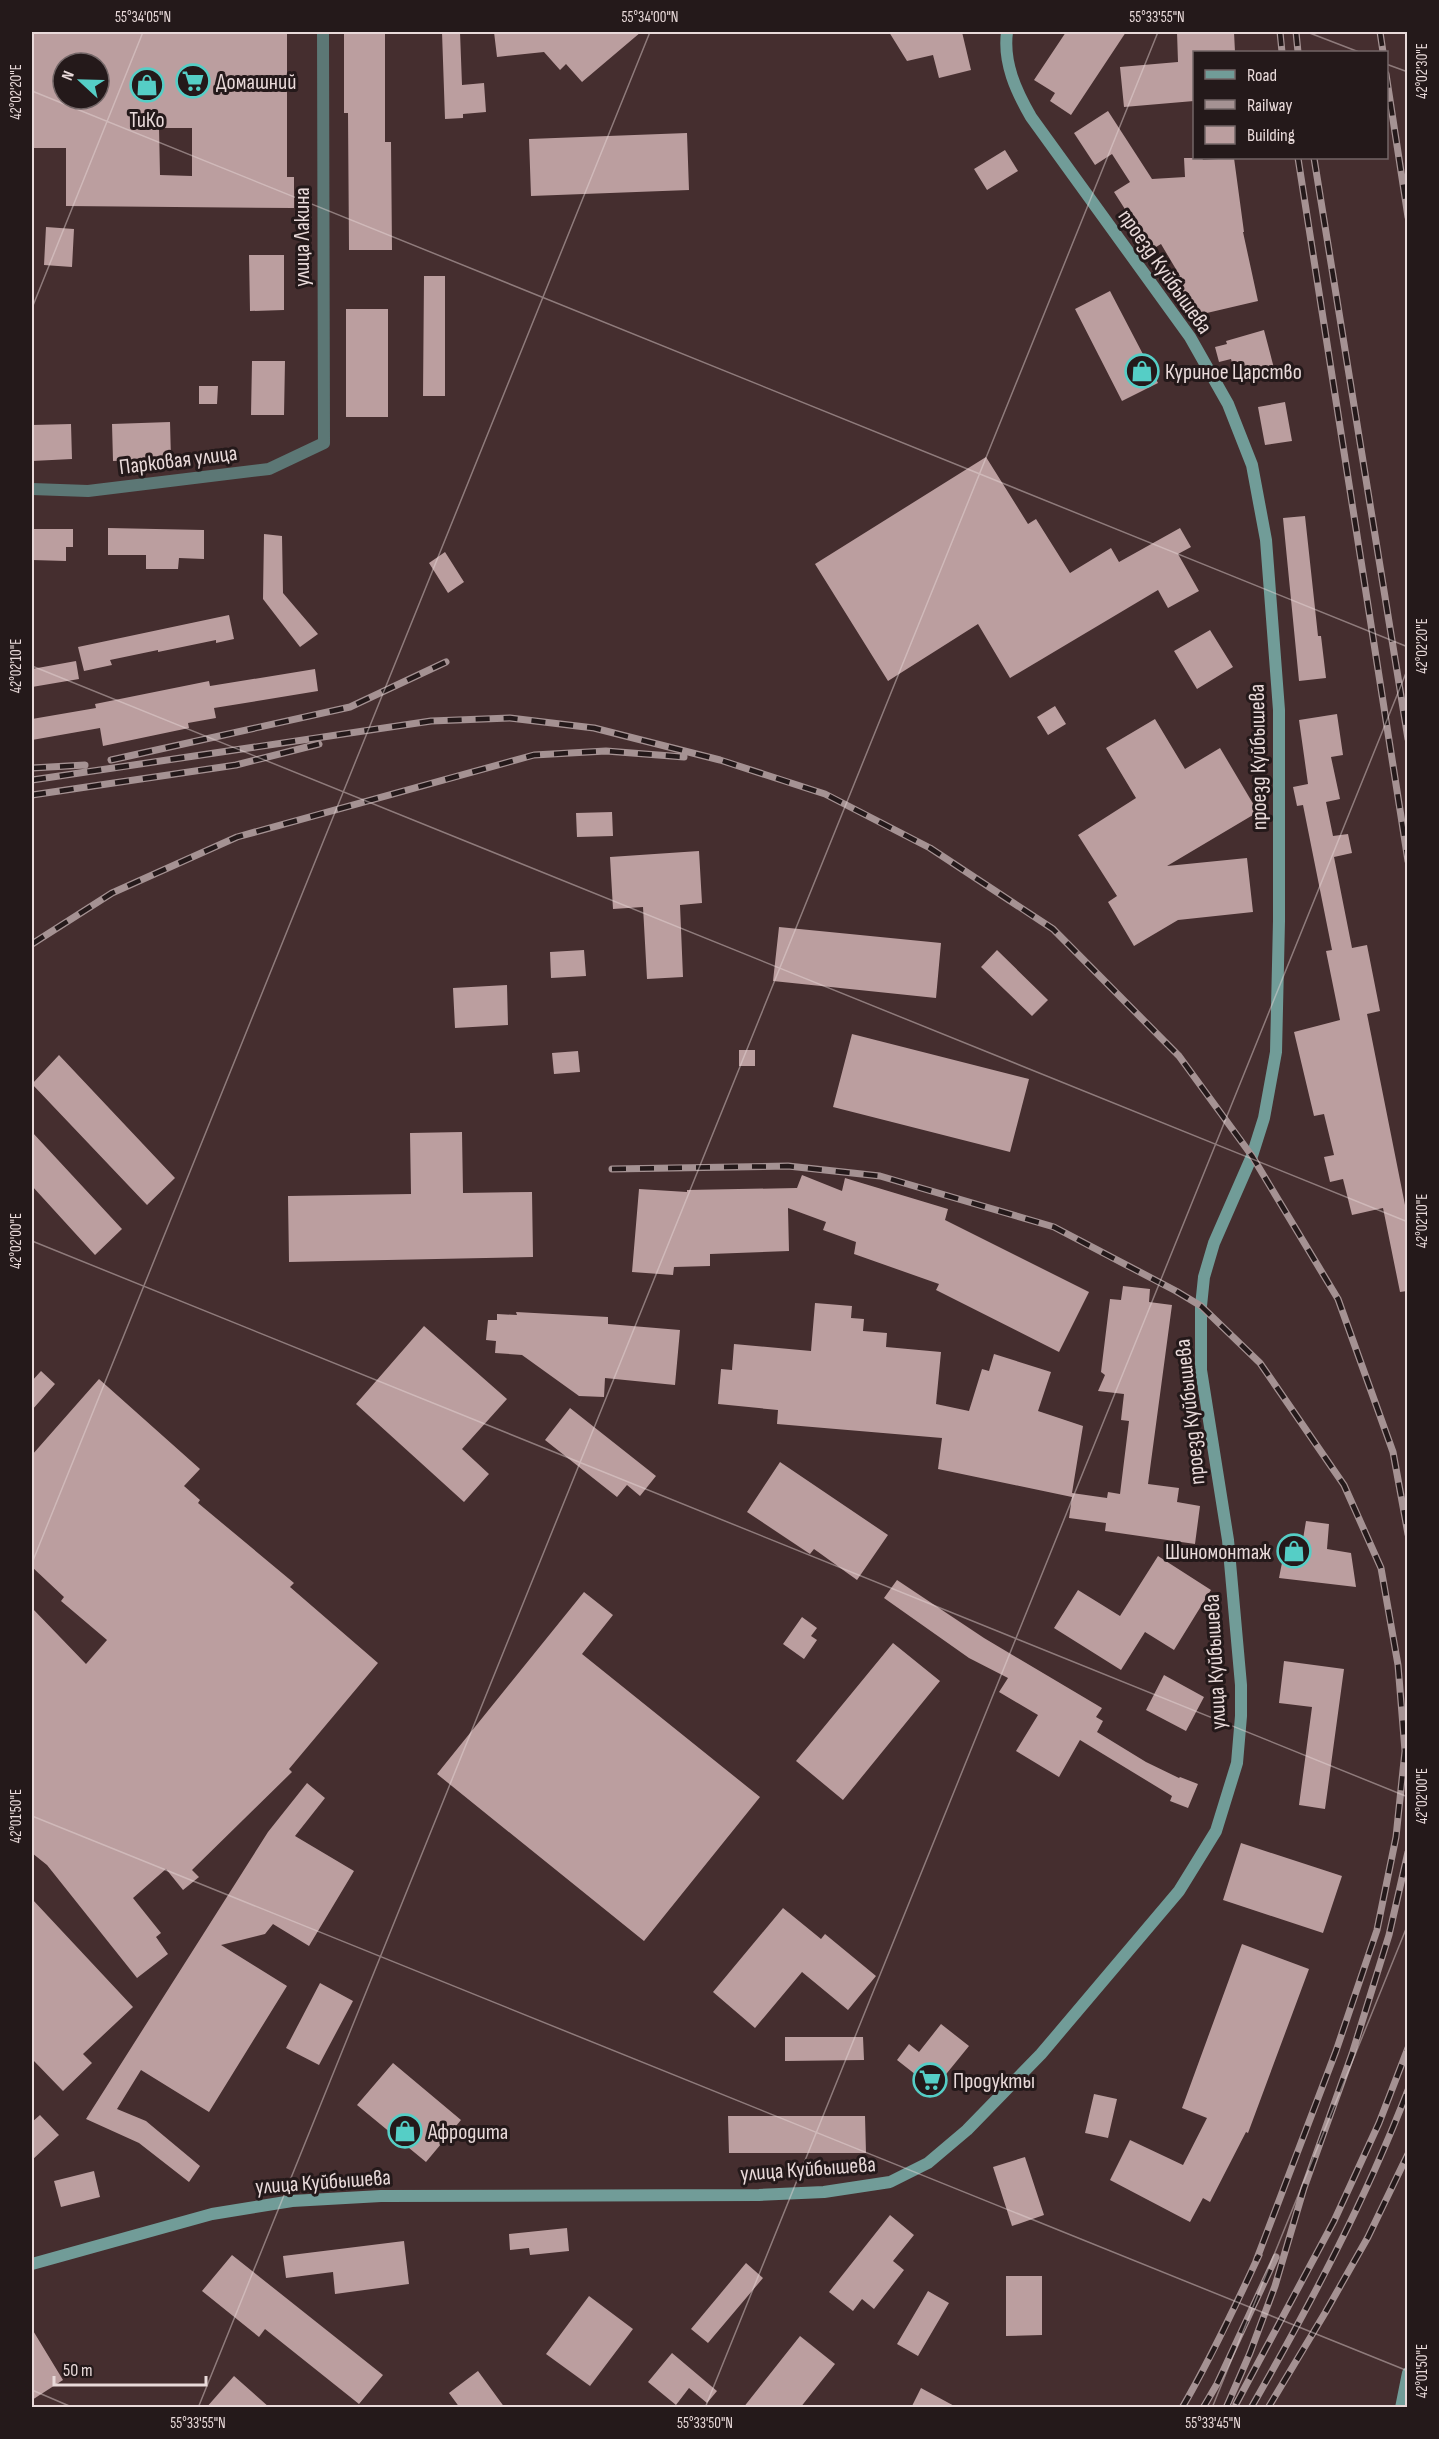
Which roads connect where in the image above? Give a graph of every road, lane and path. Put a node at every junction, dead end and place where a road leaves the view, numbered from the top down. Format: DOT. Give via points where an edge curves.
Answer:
graph roads {
  1 [pos="323,32"];
  2 [pos="1007,32"];
  3 [pos="324,443"];
  4 [pos="32,489"];
  5 [pos="1227,1540"];
  6 [pos="32,2264"];
  7 [pos="1407,2373"];
  8 [pos="1401,2408"];
  1 -- 3 [label="street, улица Лакина"];
  2 -- 5 [label="street, проезд Куйбышева" via="1008,64 1030,117 1190,337 1228,404 1252,465 1266,540 1279,710 1276,1052 1258,1137 1214,1243 1201,1306 1201,1370"];
  3 -- 4 [label="street, Парковая улица" via="269,469 88,491"];
  5 -- 6 [label="street, улица Куйбышева" via="1241,1716 1237,1763 1216,1830 1179,1891 1041,2055 967,2130 928,2163 890,2182 824,2192 381,2196 292,2201 212,2214"];
  7 -- 8 [label="street"];
}
